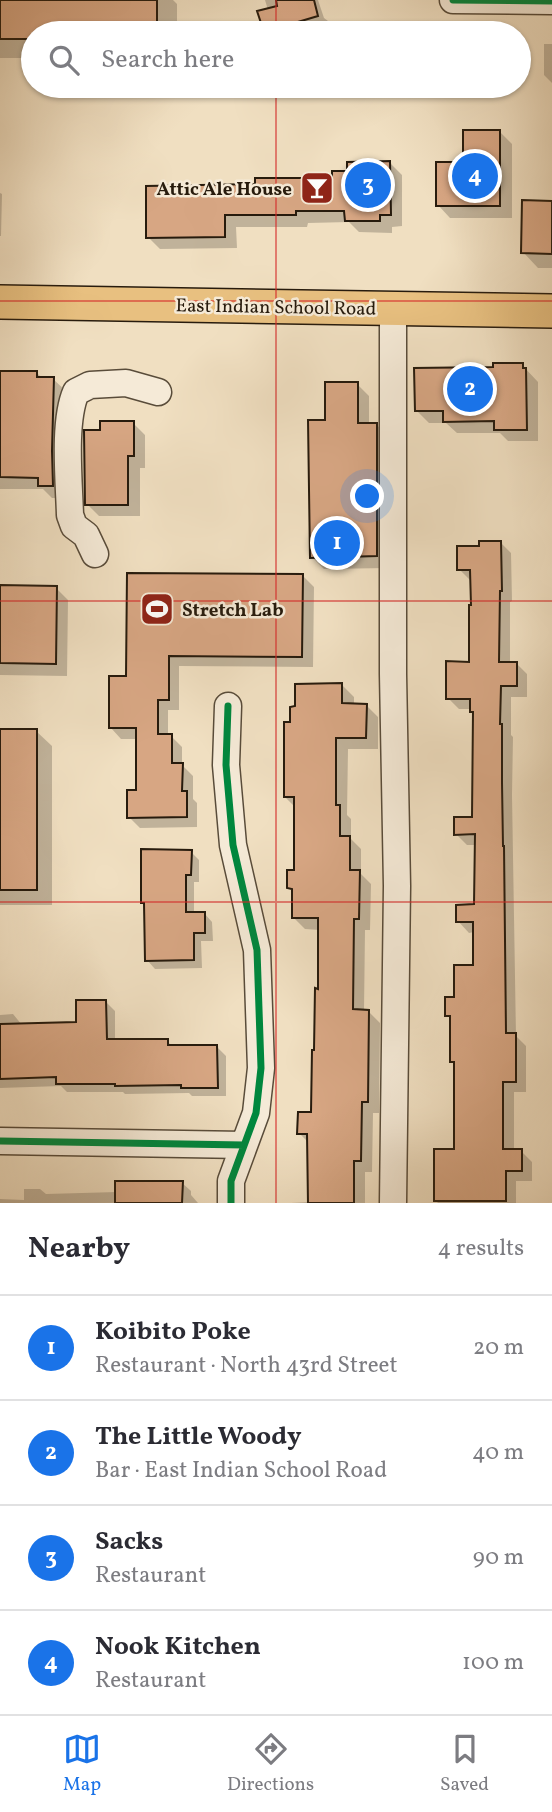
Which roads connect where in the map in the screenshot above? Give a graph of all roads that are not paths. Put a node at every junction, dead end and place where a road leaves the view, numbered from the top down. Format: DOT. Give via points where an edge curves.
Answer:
graph roads {
  1 [pos="453,0"];
  2 [pos="552,1"];
  3 [pos="0,302"];
  4 [pos="393,309"];
  5 [pos="552,311"];
  6 [pos="159,392"];
  7 [pos="95,554"];
  8 [pos="228,706"];
  9 [pos="0,1141"];
  10 [pos="244,1145"];
  11 [pos="231,1203"];
  12 [pos="393,1203"];
  1 -- 2 [label="street"];
  3 -- 4 [label="main road, East Indian School Road"];
  4 -- 5 [label="main road, East Indian School Road"];
  4 -- 12 [label="street" via="397,886"];
  6 -- 7 [label="street" via="126,383 90,385 76,392 71,404 70,515"];
  8 -- 10 [label="street" via="226,765 233,845 257,950 261,1068 256,1113"];
  9 -- 10 [label="street"];
  10 -- 11 [label="street" via="231,1181"];
}
